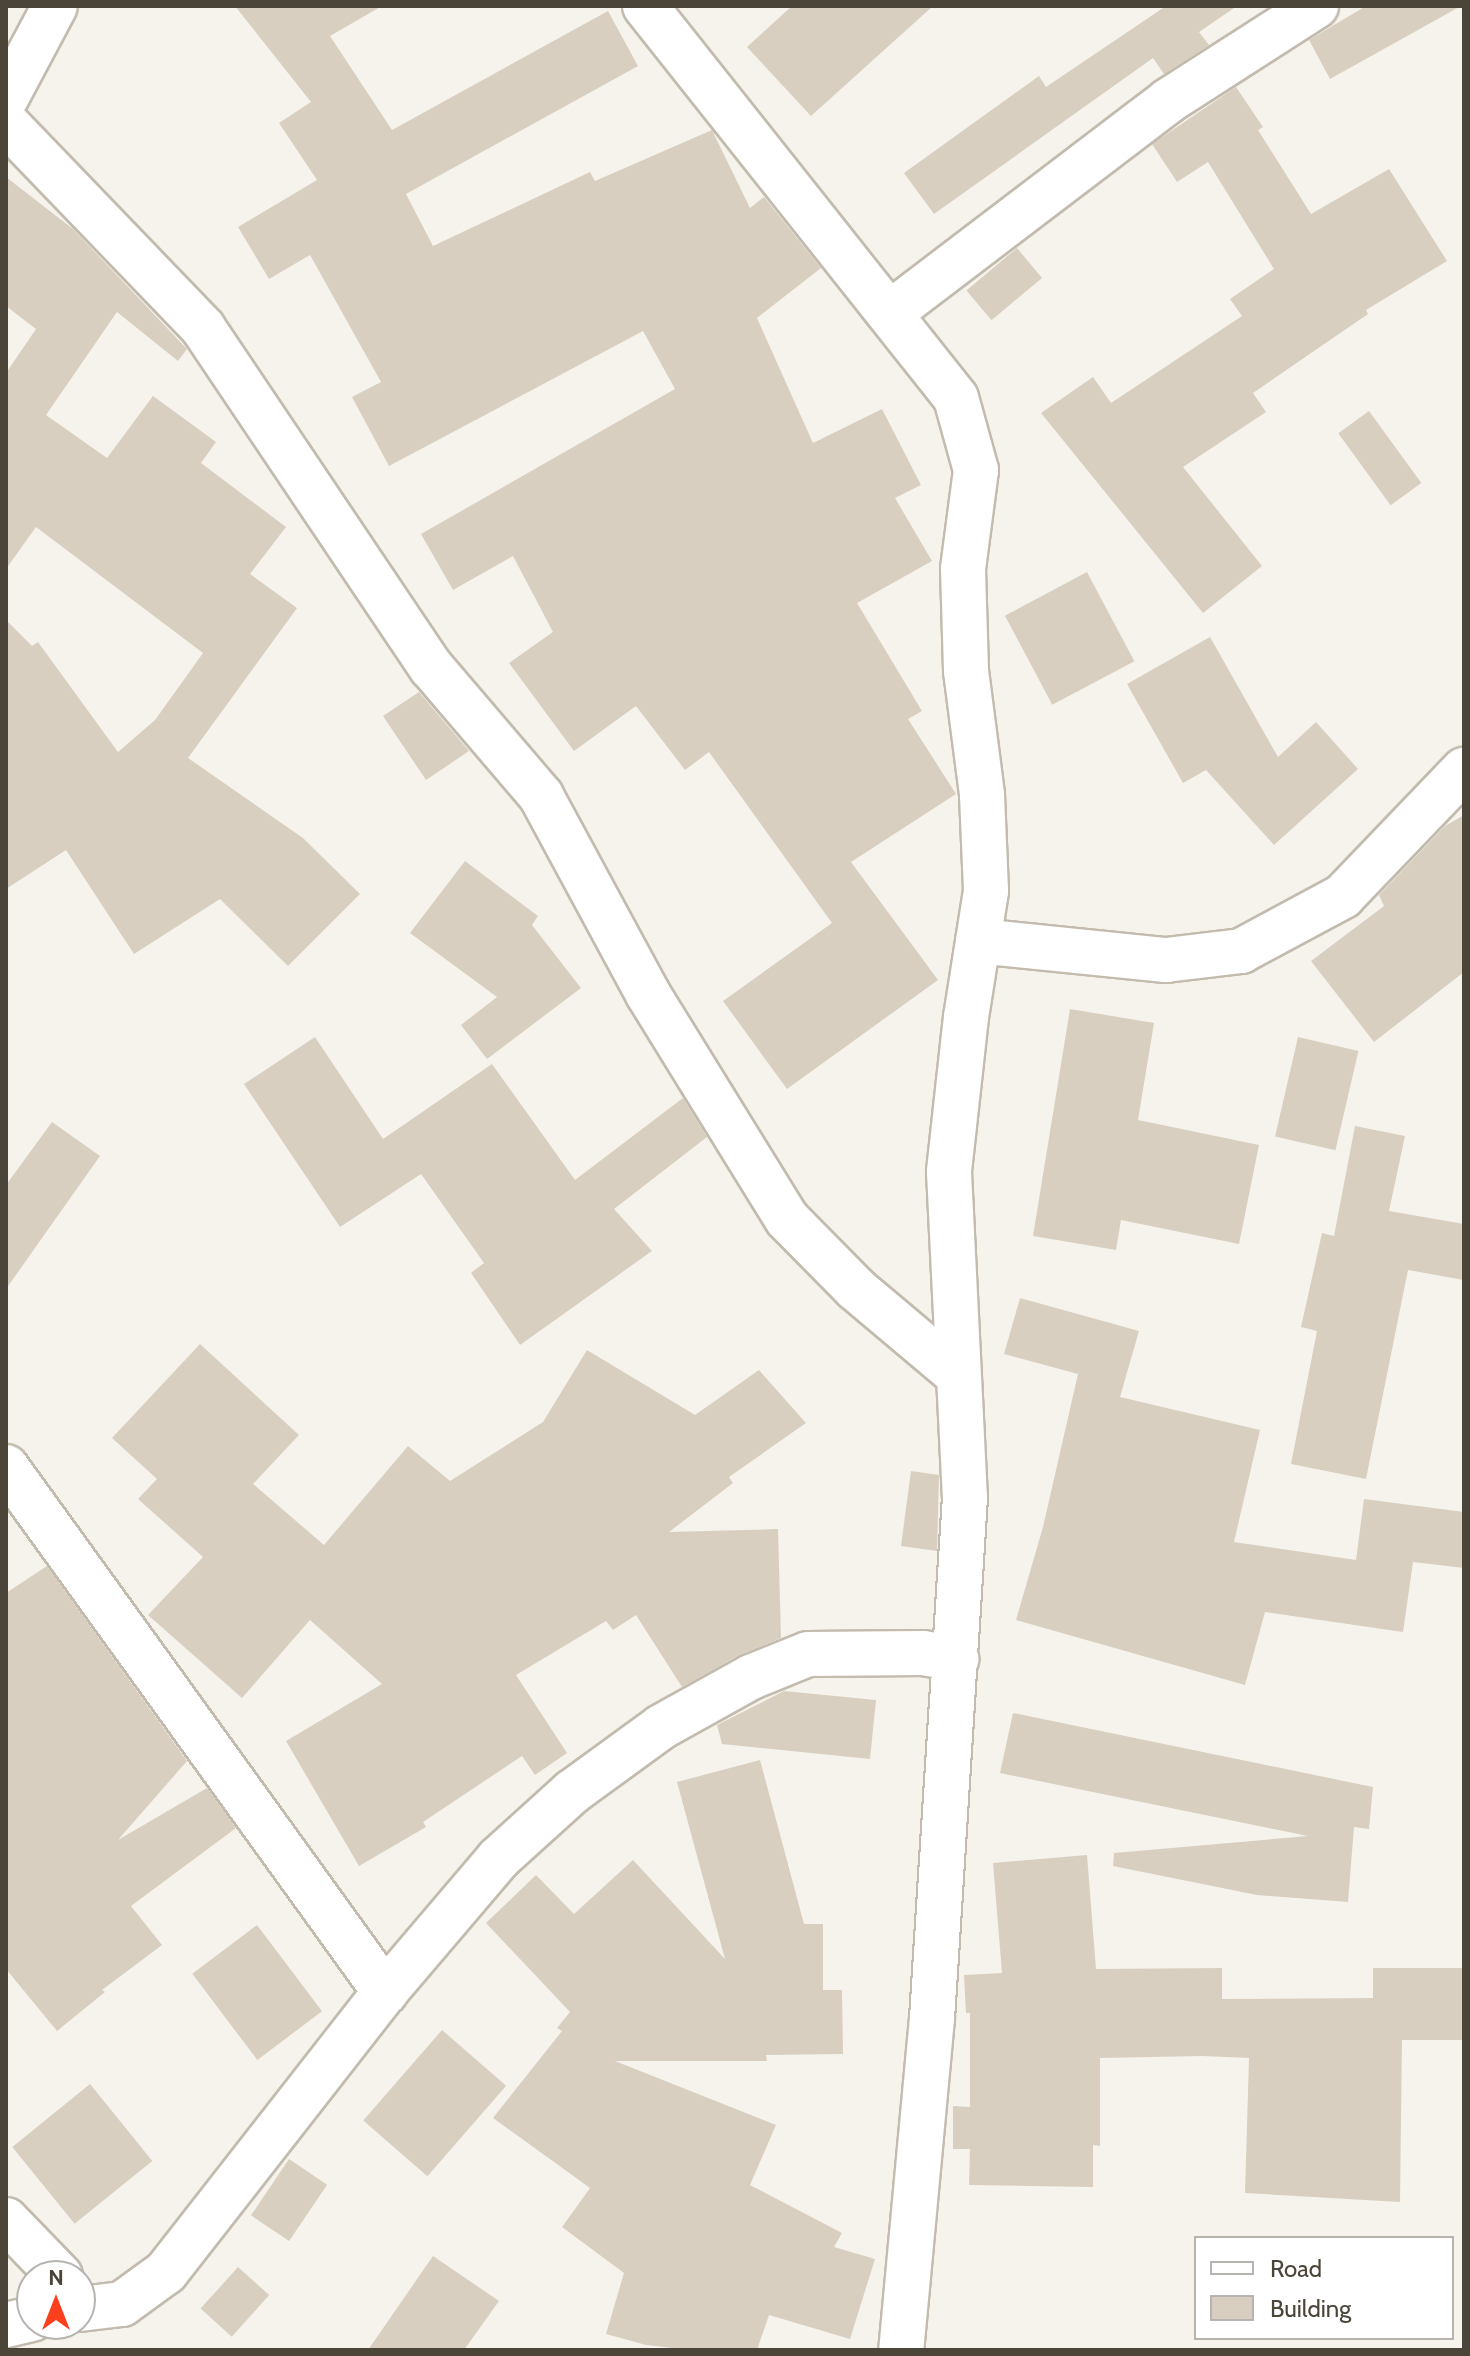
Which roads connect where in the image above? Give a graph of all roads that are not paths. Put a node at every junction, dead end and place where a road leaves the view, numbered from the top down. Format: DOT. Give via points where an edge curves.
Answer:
graph roads {
  1 [pos="55,6"];
  2 [pos="645,6"];
  3 [pos="1316,6"];
  4 [pos="6,98"];
  5 [pos="6,123"];
  6 [pos="890,313"];
  7 [pos="1464,770"];
  8 [pos="978,941"];
  9 [pos="957,1374"];
  10 [pos="6,1467"];
  11 [pos="956,1659"];
  12 [pos="385,1992"];
  13 [pos="6,2220"];
  14 [pos="45,2260"];
  15 [pos="96,2304"];
  16 [pos="901,2350"];
  1 -- 4 [label="street"];
  2 -- 6 [label="street"];
  3 -- 6 [label="street" via="1168,101"];
  5 -- 9 [label="street" via="203,328 431,667 541,796 648,994 787,1219 856,1289"];
  6 -- 8 [label="street" via="956,398 976,470 963,569 966,671 982,795 986,891"];
  7 -- 8 [label="street" via="1343,896 1241,951 1166,960"];
  8 -- 9 [label="street" via="949,1172"];
  9 -- 11 [label="street" via="965,1497"];
  10 -- 12 [label="street"];
  11 -- 12 [label="street" via="923,1653 808,1654 751,1677 661,1727 572,1792 498,1859"];
  11 -- 16 [label="street" via="932,2018"];
  12 -- 15 [label="street" via="166,2272 122,2304"];
  13 -- 14 [label="street"];
}
